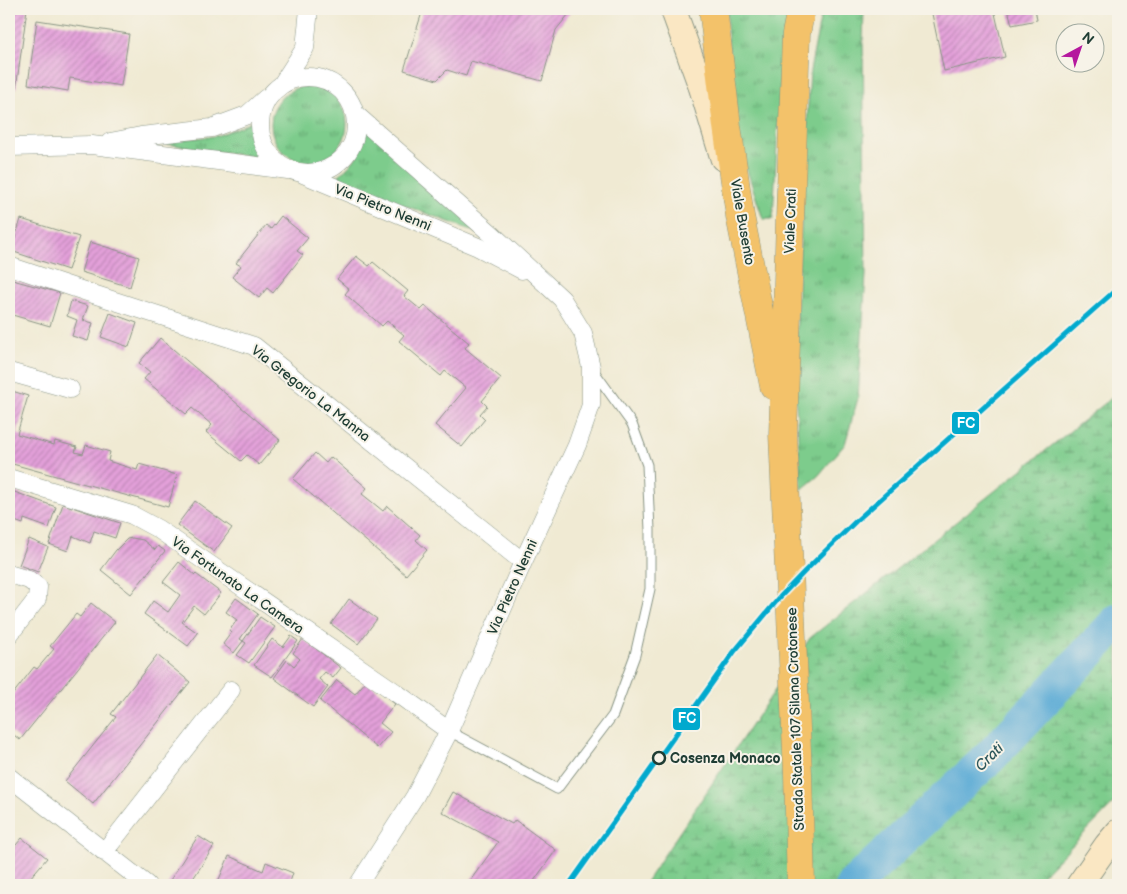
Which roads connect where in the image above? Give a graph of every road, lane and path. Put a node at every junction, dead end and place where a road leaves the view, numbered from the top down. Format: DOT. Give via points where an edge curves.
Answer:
graph roads {
  1 [pos="309,9"];
  2 [pos="673,9"];
  3 [pos="713,9"];
  4 [pos="801,9"];
  5 [pos="305,48"];
  6 [pos="320,79"];
  7 [pos="276,90"];
  8 [pos="354,113"];
  9 [pos="92,145"];
  10 [pos="9,147"];
  11 [pos="295,172"];
  12 [pos="740,216"];
  13 [pos="9,266"];
  14 [pos="544,283"];
  15 [pos="590,367"];
  16 [pos="9,372"];
  17 [pos="70,389"];
  18 [pos="784,434"];
  19 [pos="9,478"];
  20 [pos="523,562"];
  21 [pos="9,574"];
  22 [pos="9,634"];
  23 [pos="231,690"];
  24 [pos="449,731"];
  25 [pos="9,777"];
  26 [pos="1118,832"];
  27 [pos="104,852"];
  28 [pos="147,885"];
  29 [pos="358,885"];
  30 [pos="801,885"];
  31 [pos="1079,885"];
  1 -- 5 [label="street"];
  2 -- 12 [label="main road" via="702,89"];
  3 -- 12 [label="main road, Viale Busento"];
  4 -- 18 [label="main road, Viale Crati" via="796,34"];
  5 -- 6 [label="street"];
  5 -- 7 [label="street"];
  6 -- 7 [label="street" via="294,79"];
  6 -- 8 [label="street" via="342,92"];
  7 -- 9 [label="street" via="247,115 212,128"];
  7 -- 11 [label="street" via="262,109 259,125 262,140 270,155"];
  8 -- 11 [label="street" via="356,130 342,159 329,169 313,173"];
  8 -- 14 [label="street, Via Pietro Nenni"];
  9 -- 10 [label="street"];
  9 -- 11 [label="street"];
  11 -- 14 [label="street, Via Pietro Nenni" via="478,246"];
  12 -- 18 [label="main road, Viale Busento"];
  13 -- 20 [label="street, Via Gregorio La Manna" via="254,346"];
  14 -- 15 [label="street, Via Pietro Nenni" via="562,299 583,333"];
  15 -- 20 [label="street, Via Pietro Nenni" via="591,405 586,421"];
  15 -- 24 [label="lane" via="632,424 647,465 650,588 635,655 613,715 558,790"];
  16 -- 17 [label="street"];
  18 -- 30 [label="main road, Strada Statale 107 Silana Crotonese"];
  19 -- 24 [label="street, Via Fortunato La Camera" via="132,515 158,529"];
  20 -- 24 [label="street, Via Pietro Nenni"];
  21 -- 22 [label="street" via="29,580 38,587 37,599"];
  23 -- 27 [label="street"];
  24 -- 29 [label="street, Via Pietro Nenni" via="415,796"];
  25 -- 27 [label="street"];
  26 -- 31 [label="main road"];
  27 -- 28 [label="street"];
}
